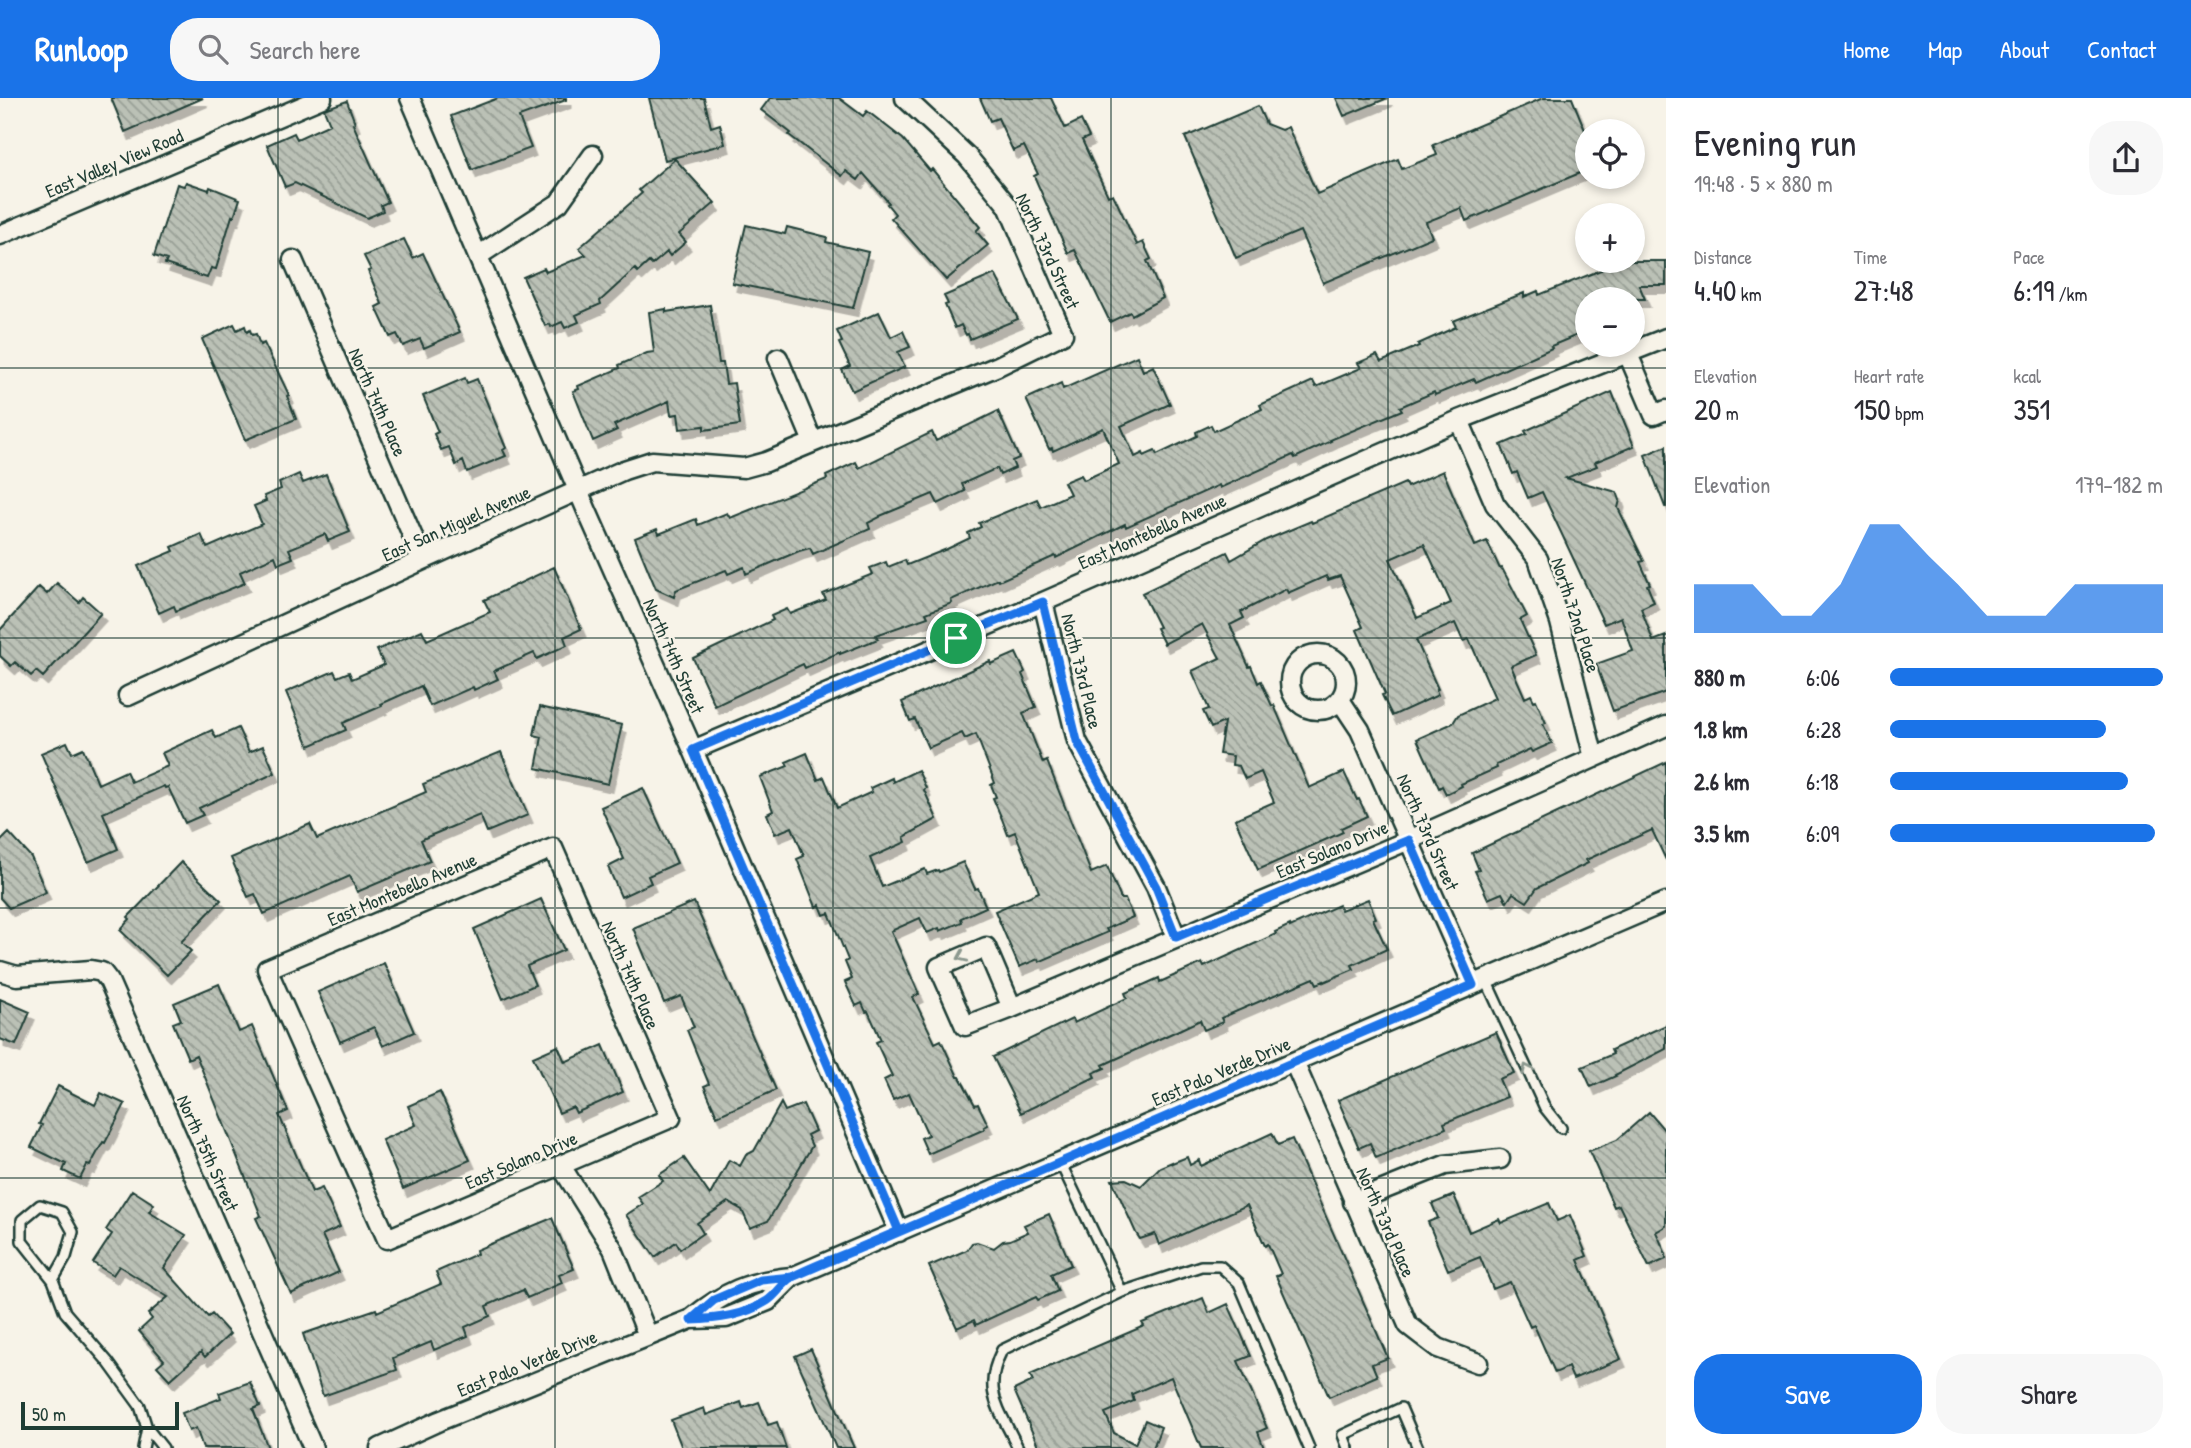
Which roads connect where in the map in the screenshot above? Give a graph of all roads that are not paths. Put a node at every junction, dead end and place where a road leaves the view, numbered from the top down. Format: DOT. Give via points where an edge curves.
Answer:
graph roads {
  1 [pos="322,98"];
  2 [pos="410,98"];
  3 [pos="905,98"];
  4 [pos="593,155"];
  5 [pos="0,235"];
  6 [pos="478,256"];
  7 [pos="293,260"];
  8 [pos="1063,334"];
  9 [pos="1666,338"];
  10 [pos="1645,347"];
  11 [pos="1620,357"];
  12 [pos="1629,357"];
  13 [pos="778,358"];
  14 [pos="1666,410"];
  15 [pos="1460,420"];
  16 [pos="813,442"];
  17 [pos="578,491"];
  18 [pos="423,560"];
  19 [pos="1043,602"];
  20 [pos="128,696"];
  21 [pos="1340,700"];
  22 [pos="1666,726"];
  23 [pos="693,750"];
  24 [pos="1594,758"];
  25 [pos="1409,840"];
  26 [pos="553,848"];
  27 [pos="1666,902"];
  28 [pos="1176,937"];
  29 [pos="0,971"];
  30 [pos="1479,982"];
  31 [pos="1012,1008"];
  32 [pos="1294,1062"];
  33 [pos="671,1118"];
  34 [pos="1561,1128"];
  35 [pos="1500,1159"];
  36 [pos="1060,1162"];
  37 [pos="561,1166"];
  38 [pos="1353,1202"];
  39 [pos="899,1231"];
  40 [pos="387,1239"];
  41 [pos="52,1280"];
  42 [pos="1122,1292"];
  43 [pos="648,1336"];
  44 [pos="1478,1363"];
  45 [pos="147,1428"];
  46 [pos="143,1448"];
  47 [pos="163,1448"];
  48 [pos="313,1448"];
  49 [pos="380,1448"];
  50 [pos="1018,1448"];
  51 [pos="1309,1448"];
  52 [pos="1349,1448"];
  53 [pos="1418,1448"];
  1 -- 5 [label="street, East Valley View Road"];
  2 -- 6 [label="street, North 74th Street"];
  3 -- 8 [label="street, North 73rd Street" via="967,156 1008,206"];
  4 -- 6 [label="street" via="559,203"];
  6 -- 17 [label="street, North 74th Street"];
  7 -- 18 [label="street, North 74th Place"];
  8 -- 16 [label="street, East San Miguel Avenue" via="998,366"];
  9 -- 10 [label="street, East Montebello Avenue"];
  11 -- 15 [label="street, East Montebello Avenue"];
  12 -- 14 [label="street" via="1654,415"];
  13 -- 16 [label="street"];
  15 -- 19 [label="street, East Montebello Avenue"];
  15 -- 24 [label="street, North 72nd Place" via="1495,505 1538,559 1560,622"];
  16 -- 17 [label="street, East San Miguel Avenue" via="744,468 652,461"];
  17 -- 18 [label="street, East San Miguel Avenue"];
  17 -- 23 [label="street, North 74th Street"];
  18 -- 20 [label="street, East San Miguel Avenue"];
  19 -- 23 [label="street, East Montebello Avenue"];
  19 -- 28 [label="street, North 73rd Place" via="1077,741 1156,887"];
  21 -- 25 [label="street, North 73rd Street" via="1360,730"];
  22 -- 24 [label="street, East Solano Drive"];
  23 -- 39 [label="street, North 74th Street"];
  24 -- 25 [label="street, East Solano Drive"];
  25 -- 28 [label="street, East Solano Drive"];
  25 -- 30 [label="street, North 73rd Street"];
  26 -- 33 [label="street, North 74th Place"];
  26 -- 40 [label="street, East Montebello Avenue" via="267,968"];
  27 -- 30 [label="street, East Palo Verde Drive"];
  28 -- 31 [label="street, East Solano Drive"];
  29 -- 48 [label="street, North 75th Street" via="17,976 91,970 102,972 109,981"];
  30 -- 32 [label="street, East Palo Verde Drive"];
  34 -- 30 [label="lane, one-way" via="1545,1108"];
  31 -- 31 [label="street, East Solano Drive, one-way" via="986,947 939,967 965,1026"];
  32 -- 36 [label="street, East Palo Verde Drive"];
  32 -- 38 [label="street, North 73rd Place"];
  33 -- 37 [label="street, East Solano Drive"];
  35 -- 38 [label="street" via="1444,1165"];
  36 -- 39 [label="street, East Palo Verde Drive"];
  36 -- 42 [label="lane"];
  37 -- 40 [label="street, East Solano Drive"];
  37 -- 43 [label="street" via="613,1249"];
  38 -- 44 [label="street, North 73rd Place" via="1408,1325 1438,1348"];
  39 -- 43 [label="street, East Palo Verde Drive" via="792,1277 749,1285 714,1300 691,1320"];
  41 -- 41 [label="lane" via="22,1241 22,1220 40,1205 62,1212 73,1232 66,1257"];
  41 -- 45 [label="lane" via="65,1312 140,1406"];
  42 -- 50 [label="lane" via="1002,1350 993,1367 991,1391"];
  42 -- 51 [label="lane" via="1201,1266 1220,1266 1239,1283"];
  43 -- 49 [label="street, East Palo Verde Drive"];
  45 -- 46 [label="lane"];
  45 -- 47 [label="lane"];
  52 -- 53 [label="lane" via="1343,1435 1401,1408"];
}
